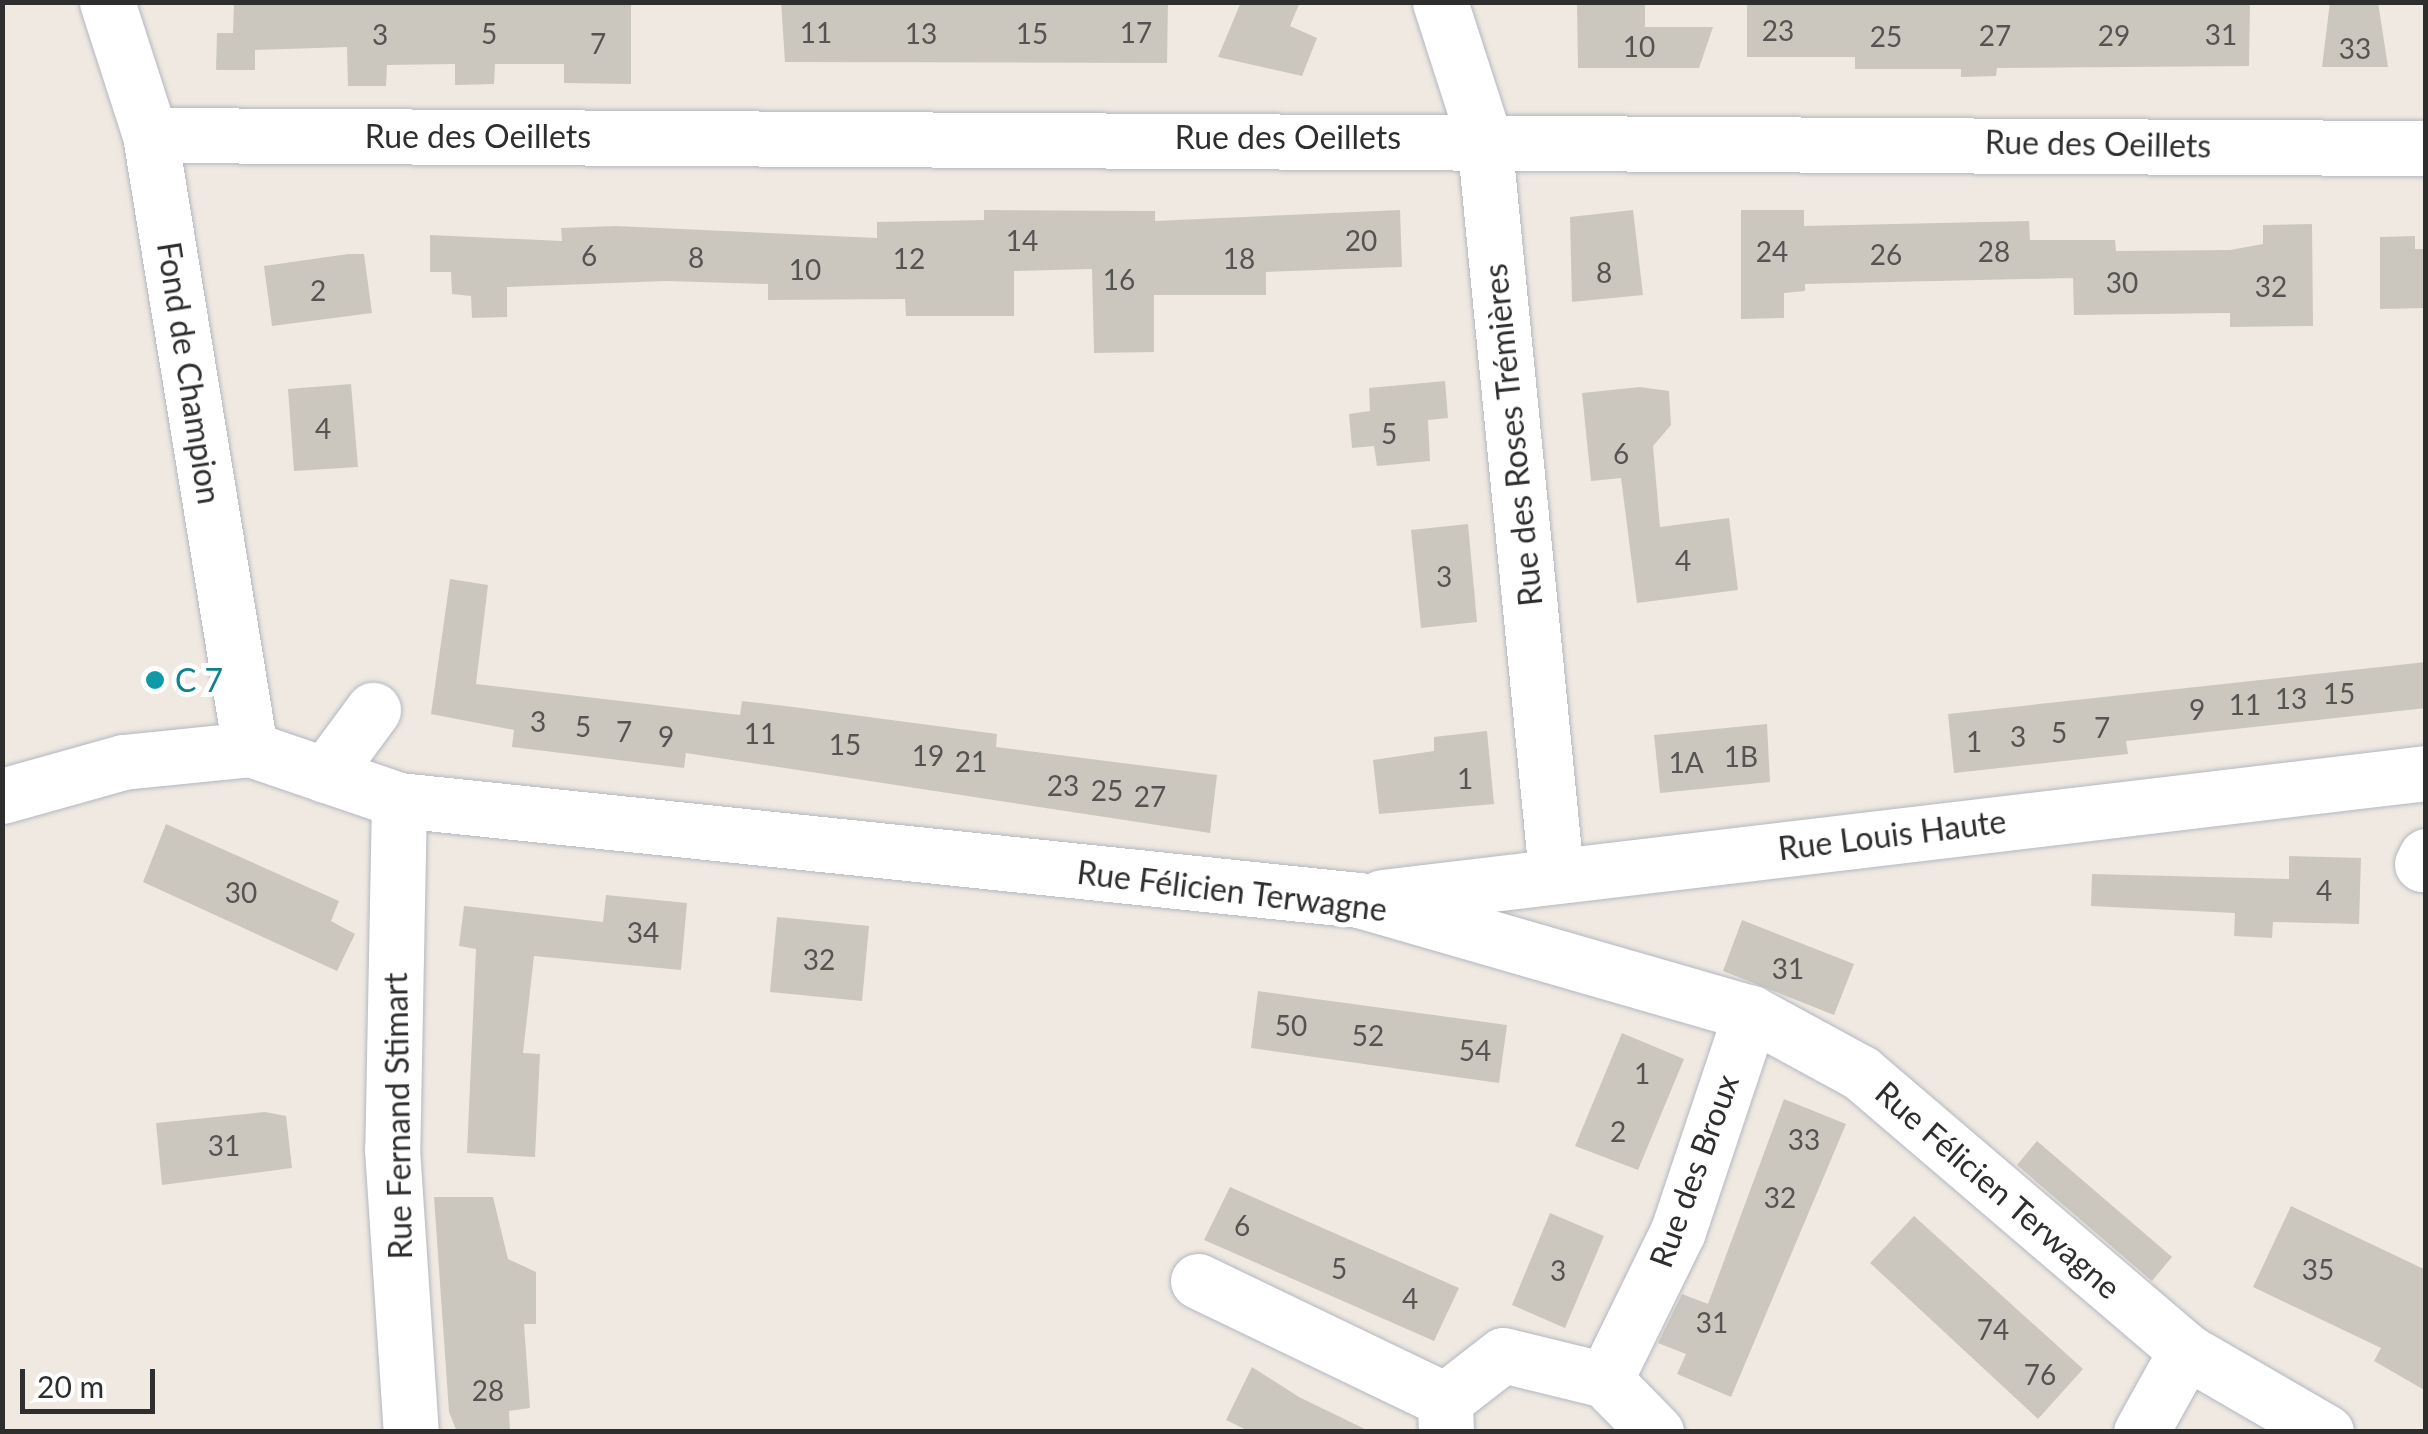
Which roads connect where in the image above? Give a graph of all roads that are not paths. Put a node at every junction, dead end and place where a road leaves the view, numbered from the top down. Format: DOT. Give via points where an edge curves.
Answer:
graph roads {
  1 [pos="108,2"];
  2 [pos="1440,2"];
  3 [pos="150,135"];
  4 [pos="1484,138"];
  5 [pos="2426,148"];
  6 [pos="374,710"];
  7 [pos="250,749"];
  8 [pos="2426,773"];
  9 [pos="325,775"];
  10 [pos="2,796"];
  11 [pos="399,800"];
  12 [pos="1556,874"];
  13 [pos="1359,900"];
  14 [pos="1750,1013"];
  15 [pos="1198,1282"];
  16 [pos="2186,1352"];
  17 [pos="1605,1380"];
  18 [pos="1446,1416"];
  19 [pos="411,1432"];
  20 [pos="1656,1432"];
  21 [pos="2141,1432"];
  22 [pos="2326,1432"];
  1 -- 3 [label="street, Fond de Champion"];
  2 -- 4 [label="street, Rue des Roses Trémières"];
  3 -- 4 [label="street, Rue des Oeillets"];
  3 -- 7 [label="street, Fond de Champion"];
  4 -- 5 [label="street, Rue des Oeillets"];
  4 -- 12 [label="street, Rue des Roses Trémières"];
  6 -- 9 [label="street"];
  7 -- 9 [label="street, Rue Félicien Terwagne"];
  7 -- 10 [label="street, Rue Félicien Terwagne" via="124,762"];
  8 -- 12 [label="street, Rue Louis Haute"];
  9 -- 11 [label="street, Rue Félicien Terwagne"];
  11 -- 13 [label="street, Rue Félicien Terwagne"];
  11 -- 19 [label="street, Rue Fernand Stimart" via="392,1149"];
  12 -- 13 [label="street, Rue Louis Haute"];
  13 -- 14 [label="street, Rue Félicien Terwagne"];
  14 -- 16 [label="street, Rue Félicien Terwagne" via="1862,1072"];
  14 -- 17 [label="street, Rue des Broux" via="1678,1231"];
  15 -- 18 [label="street"];
  16 -- 21 [label="street"];
  16 -- 22 [label="street, Rue Félicien Terwagne"];
  17 -- 18 [label="street" via="1504,1356"];
  17 -- 20 [label="street"];
}
